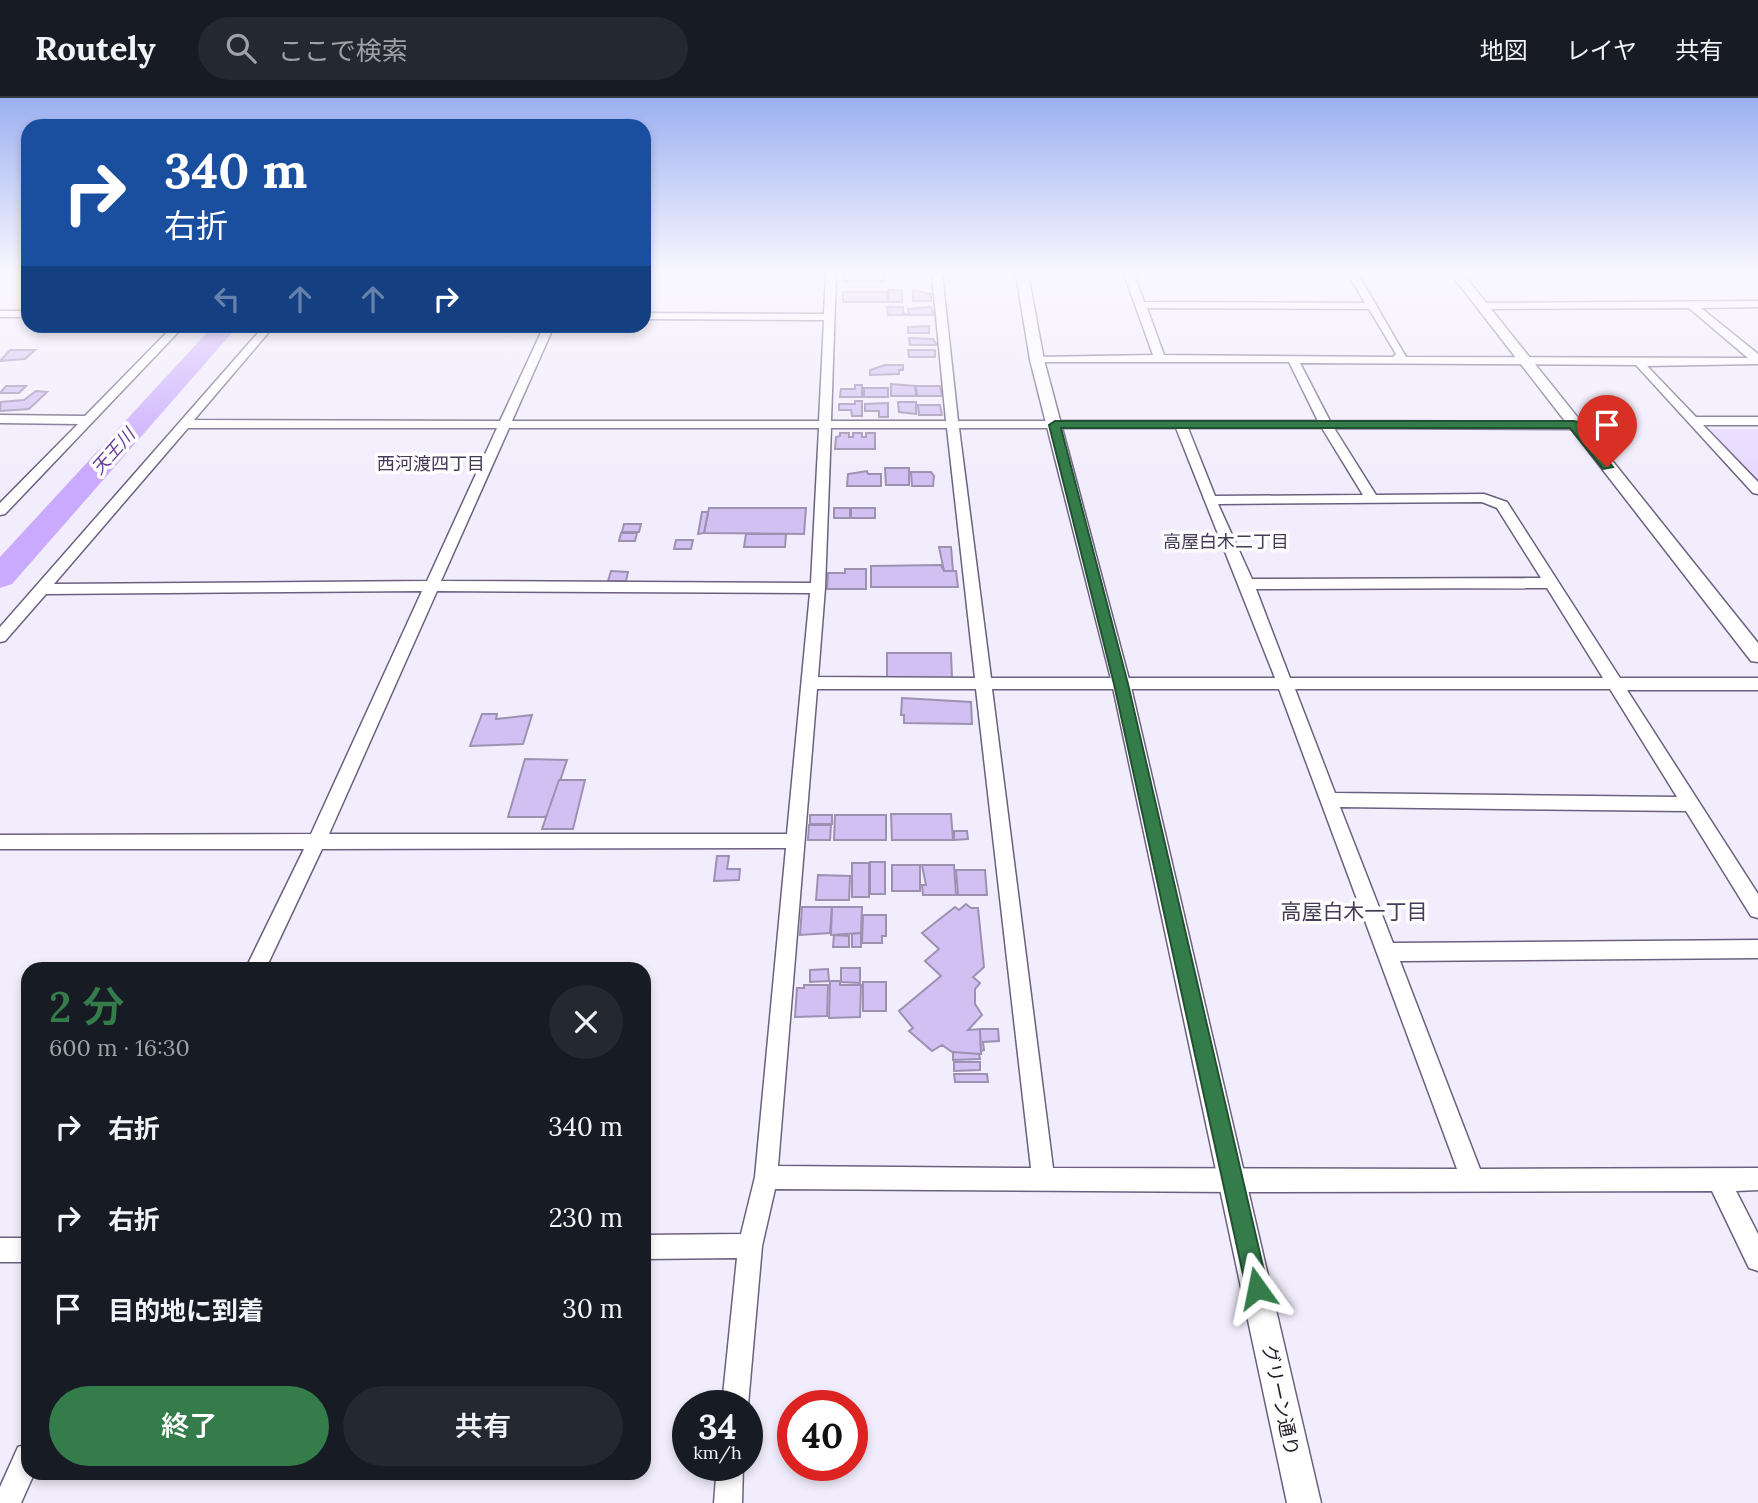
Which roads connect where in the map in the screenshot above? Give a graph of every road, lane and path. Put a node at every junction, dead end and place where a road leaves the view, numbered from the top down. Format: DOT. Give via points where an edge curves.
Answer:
graph roads {
  1 [pos="166,340"];
  2 [pos="257,340"];
  3 [pos="543,340"];
  4 [pos="830,340"];
  5 [pos="944,340"];
  6 [pos="1033,340"];
  7 [pos="1153,340"];
  8 [pos="1392,340"];
  9 [pos="1508,340"];
  10 [pos="1733,340"];
  11 [pos="1160,358"];
  12 [pos="1292,358"];
  13 [pos="1398,358"];
  14 [pos="1037,360"];
  15 [pos="1523,360"];
  16 [pos="1758,361"];
  17 [pos="1645,362"];
  18 [pos="0,419"];
  19 [pos="86,420"];
  20 [pos="1693,421"];
  21 [pos="1758,421"];
  22 [pos="506,422"];
  23 [pos="952,423"];
  24 [pos="1180,423"];
  25 [pos="1325,423"];
  26 [pos="186,424"];
  27 [pos="826,424"];
  28 [pos="1055,425"];
  29 [pos="1574,425"];
  30 [pos="1758,491"];
  31 [pos="1371,498"];
  32 [pos="1210,500"];
  33 [pos="0,511"];
  34 [pos="1551,583"];
  35 [pos="1247,584"];
  36 [pos="432,586"];
  37 [pos="818,588"];
  38 [pos="41,589"];
  39 [pos="0,637"];
  40 [pos="1758,656"];
  41 [pos="809,683"];
  42 [pos="985,683"];
  43 [pos="1285,683"];
  44 [pos="1121,684"];
  45 [pos="1758,684"];
  46 [pos="1614,685"];
  47 [pos="1327,800"];
  48 [pos="1691,804"];
  49 [pos="317,840"];
  50 [pos="794,841"];
  51 [pos="0,842"];
  52 [pos="1758,910"];
  53 [pos="1758,949"];
  54 [pos="1385,952"];
  55 [pos="259,962"];
  56 [pos="766,1177"];
  57 [pos="1043,1177"];
  58 [pos="1718,1179"];
  59 [pos="1758,1179"];
  60 [pos="1472,1180"];
  61 [pos="1234,1181"];
  62 [pos="750,1246"];
  63 [pos="651,1247"];
  64 [pos="0,1250"];
  65 [pos="21,1250"];
  66 [pos="1758,1259"];
  67 [pos="737,1390"];
  68 [pos="21,1472"];
  69 [pos="729,1481"];
  70 [pos="7,1503"];
  71 [pos="728,1503"];
  72 [pos="1304,1503"];
  1 -- 19 [label="street"];
  2 -- 26 [label="street"];
  3 -- 22 [label="street"];
  4 -- 27 [label="street"];
  5 -- 23 [label="street"];
  6 -- 14 [label="street, グリーン通り"];
  7 -- 11 [label="street"];
  8 -- 13 [label="street" via="1402,355"];
  9 -- 15 [label="street"];
  10 -- 16 [label="street"];
  11 -- 12 [label="street"];
  11 -- 14 [label="street"];
  12 -- 13 [label="street"];
  12 -- 25 [label="street"];
  13 -- 15 [label="street"];
  14 -- 28 [label="street, グリーン通り"];
  15 -- 17 [label="street"];
  15 -- 29 [label="street"];
  16 -- 17 [label="street"];
  17 -- 20 [label="street" via="1641,366"];
  18 -- 19 [label="street"];
  19 -- 33 [label="street"];
  20 -- 21 [label="street"];
  20 -- 30 [label="street"];
  22 -- 26 [label="street"];
  22 -- 27 [label="street"];
  22 -- 36 [label="street"];
  23 -- 27 [label="street"];
  23 -- 28 [label="street"];
  23 -- 42 [label="street"];
  24 -- 25 [label="street"];
  24 -- 28 [label="street"];
  24 -- 32 [label="street"];
  25 -- 29 [label="street"];
  25 -- 31 [label="street"];
  26 -- 38 [label="street"];
  27 -- 37 [label="street"];
  28 -- 44 [label="street, グリーン通り"];
  29 -- 40 [label="street"];
  31 -- 32 [label="street"];
  31 -- 34 [label="street" via="1484,498 1502,505"];
  32 -- 35 [label="street"];
  34 -- 35 [label="street"];
  34 -- 46 [label="street"];
  35 -- 43 [label="street"];
  36 -- 37 [label="street"];
  36 -- 38 [label="street"];
  36 -- 49 [label="street"];
  37 -- 41 [label="street"];
  38 -- 39 [label="street"];
  41 -- 42 [label="street"];
  41 -- 50 [label="street"];
  42 -- 44 [label="street"];
  42 -- 57 [label="street"];
  43 -- 44 [label="street"];
  43 -- 46 [label="street"];
  43 -- 47 [label="street"];
  44 -- 61 [label="street, グリーン通り"];
  45 -- 46 [label="street"];
  46 -- 48 [label="street"];
  47 -- 48 [label="street"];
  47 -- 54 [label="street"];
  48 -- 52 [label="street"];
  49 -- 50 [label="street"];
  49 -- 51 [label="street"];
  49 -- 55 [label="street"];
  50 -- 56 [label="street"];
  53 -- 54 [label="street"];
  54 -- 60 [label="street"];
  56 -- 57 [label="street"];
  56 -- 62 [label="street"];
  57 -- 61 [label="street"];
  58 -- 59 [label="street"];
  58 -- 60 [label="street"];
  58 -- 66 [label="street"];
  60 -- 61 [label="street"];
  61 -- 72 [label="street, グリーン通り"];
  62 -- 63 [label="street"];
  62 -- 67 [label="street"];
  64 -- 65 [label="street"];
  68 -- 70 [label="street"];
  69 -- 71 [label="street"];
}
